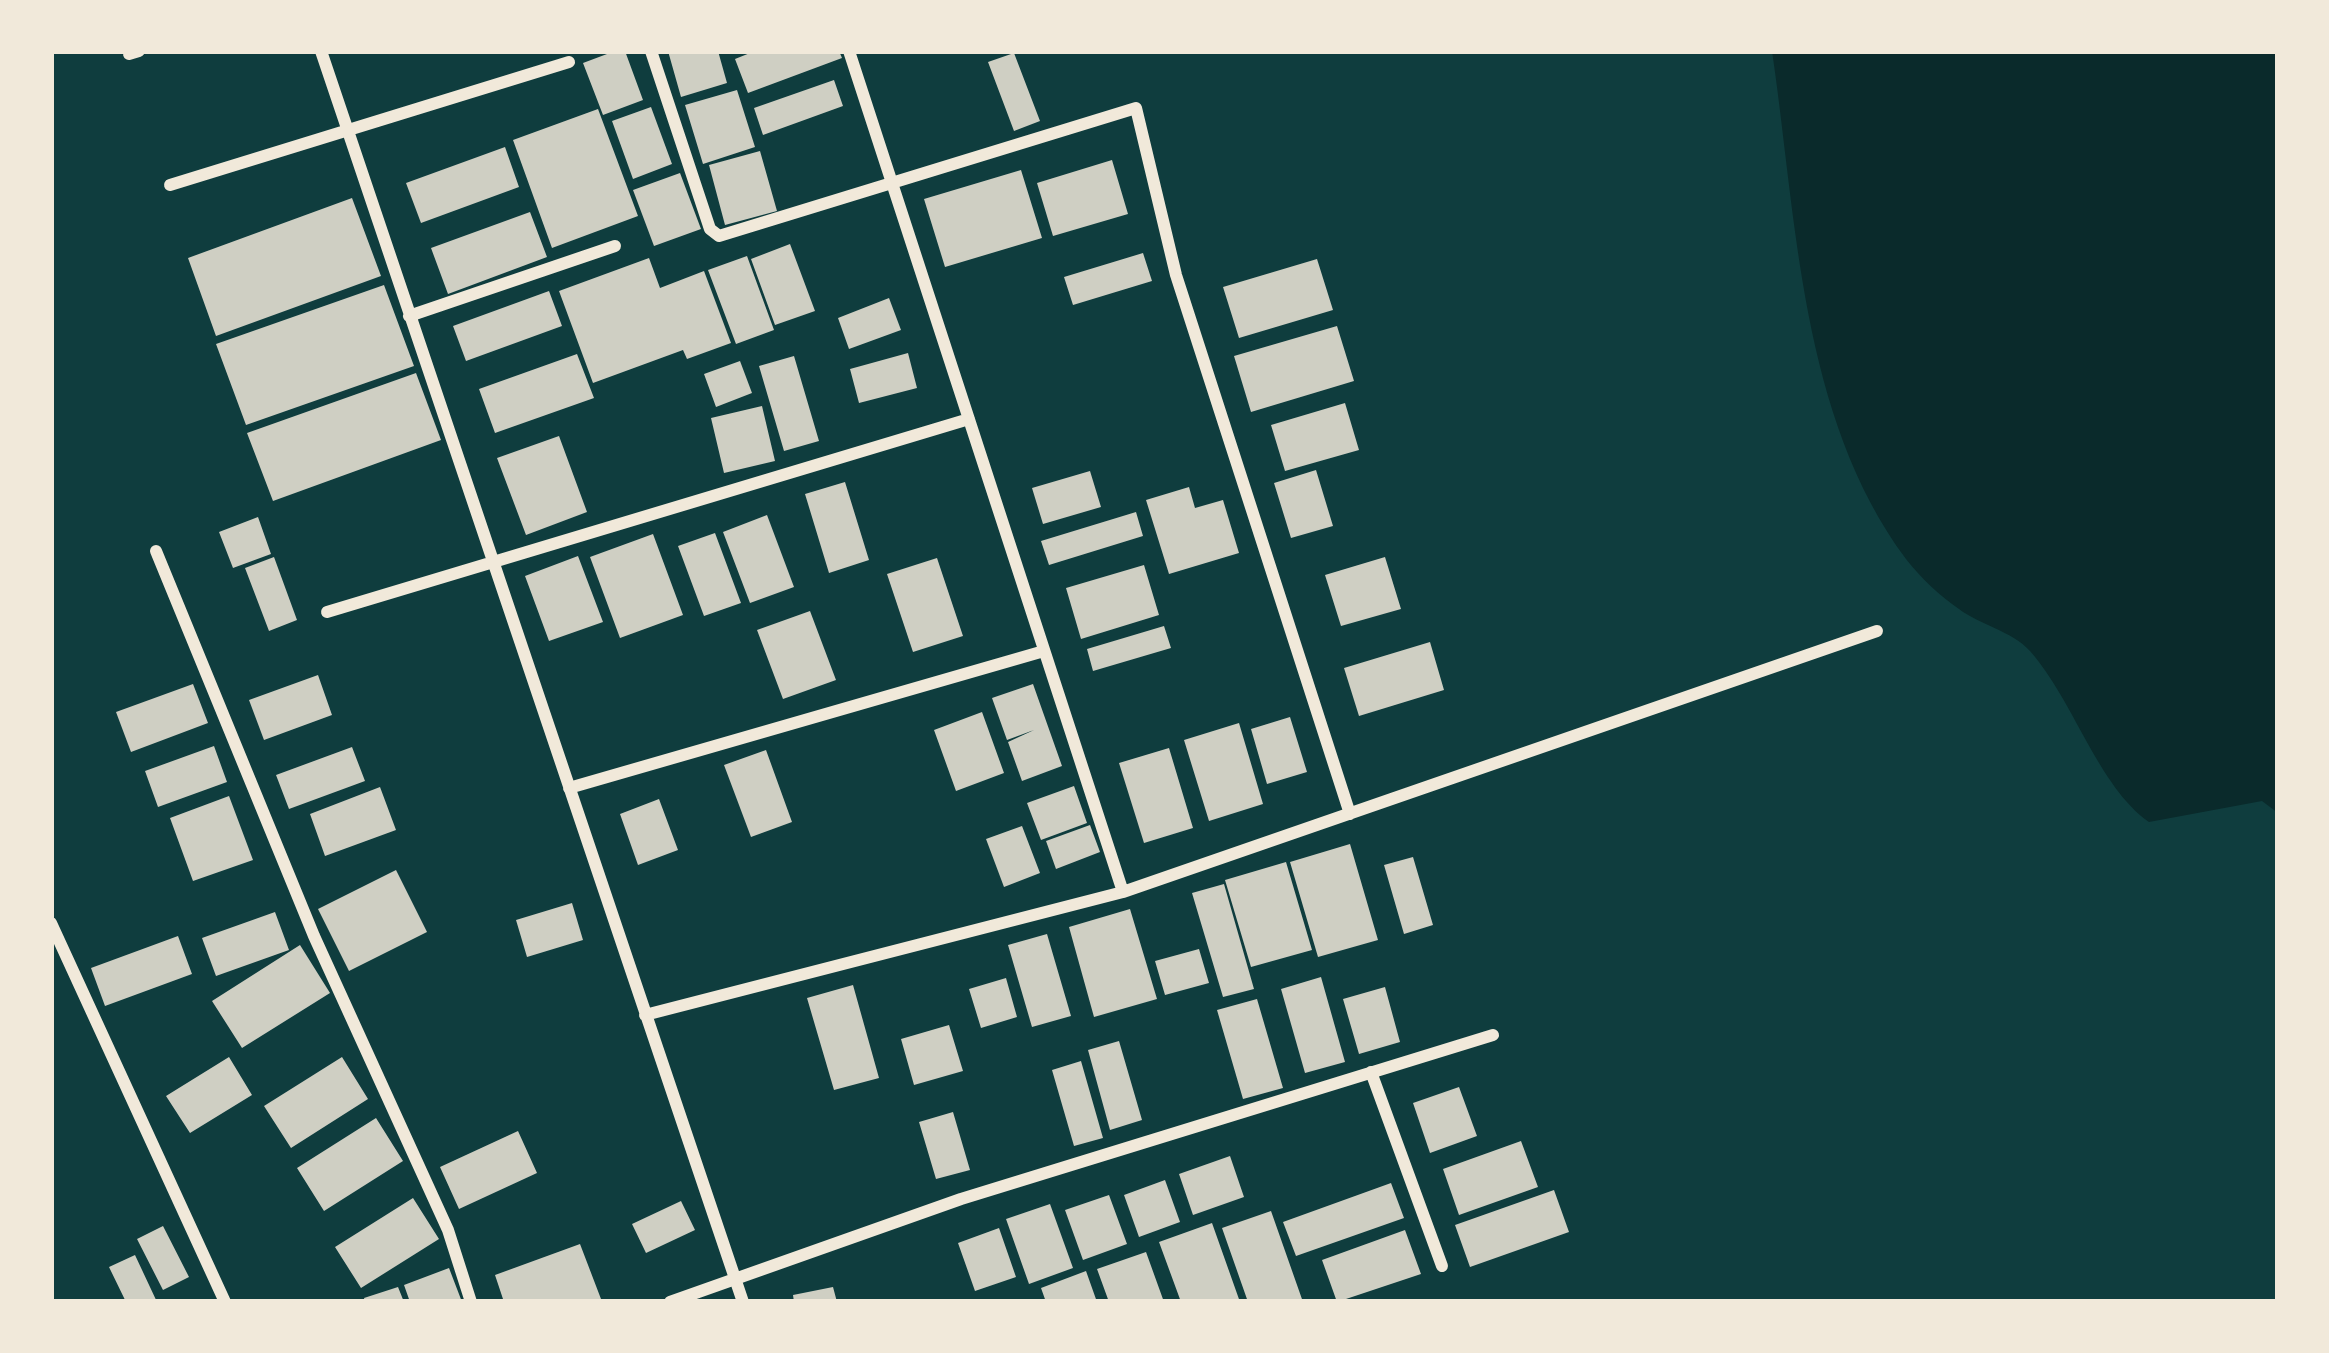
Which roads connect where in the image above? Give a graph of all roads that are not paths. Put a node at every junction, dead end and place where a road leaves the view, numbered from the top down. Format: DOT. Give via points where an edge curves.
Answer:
graph roads {
  1 [pos="321,51"];
  2 [pos="651,51"];
  3 [pos="850,51"];
  4 [pos="569,62"];
  5 [pos="346,131"];
  6 [pos="170,185"];
  7 [pos="894,185"];
  8 [pos="615,246"];
  9 [pos="409,316"];
  10 [pos="969,419"];
  11 [pos="157,551"];
  12 [pos="492,560"];
  13 [pos="327,612"];
  14 [pos="1877,631"];
  15 [pos="1044,651"];
  16 [pos="569,788"];
  17 [pos="1350,814"];
  18 [pos="1123,892"];
  19 [pos="51,923"];
  20 [pos="645,1016"];
  21 [pos="1493,1035"];
  22 [pos="1371,1072"];
  23 [pos="1442,1266"];
  24 [pos="735,1280"];
  25 [pos="226,1302"];
  26 [pos="471,1302"];
  27 [pos="670,1302"];
  28 [pos="742,1302"];
  1 -- 5 [label="street"];
  2 -- 7 [label="street" via="715,235"];
  3 -- 7 [label="street"];
  4 -- 5 [label="street"];
  5 -- 6 [label="street"];
  5 -- 9 [label="street"];
  7 -- 10 [label="street"];
  7 -- 17 [label="street" via="1136,108 1176,275"];
  8 -- 9 [label="street"];
  9 -- 12 [label="street"];
  10 -- 12 [label="street"];
  10 -- 15 [label="street"];
  11 -- 26 [label="street" via="314,936 448,1230"];
  12 -- 13 [label="street"];
  12 -- 16 [label="street"];
  14 -- 17 [label="street"];
  15 -- 16 [label="street"];
  15 -- 18 [label="street"];
  16 -- 20 [label="street"];
  17 -- 18 [label="street"];
  18 -- 20 [label="street"];
  19 -- 25 [label="street"];
  20 -- 24 [label="street"];
  21 -- 22 [label="street"];
  22 -- 23 [label="street"];
  22 -- 24 [label="street" via="961,1199"];
  24 -- 27 [label="street"];
  24 -- 28 [label="street"];
}
